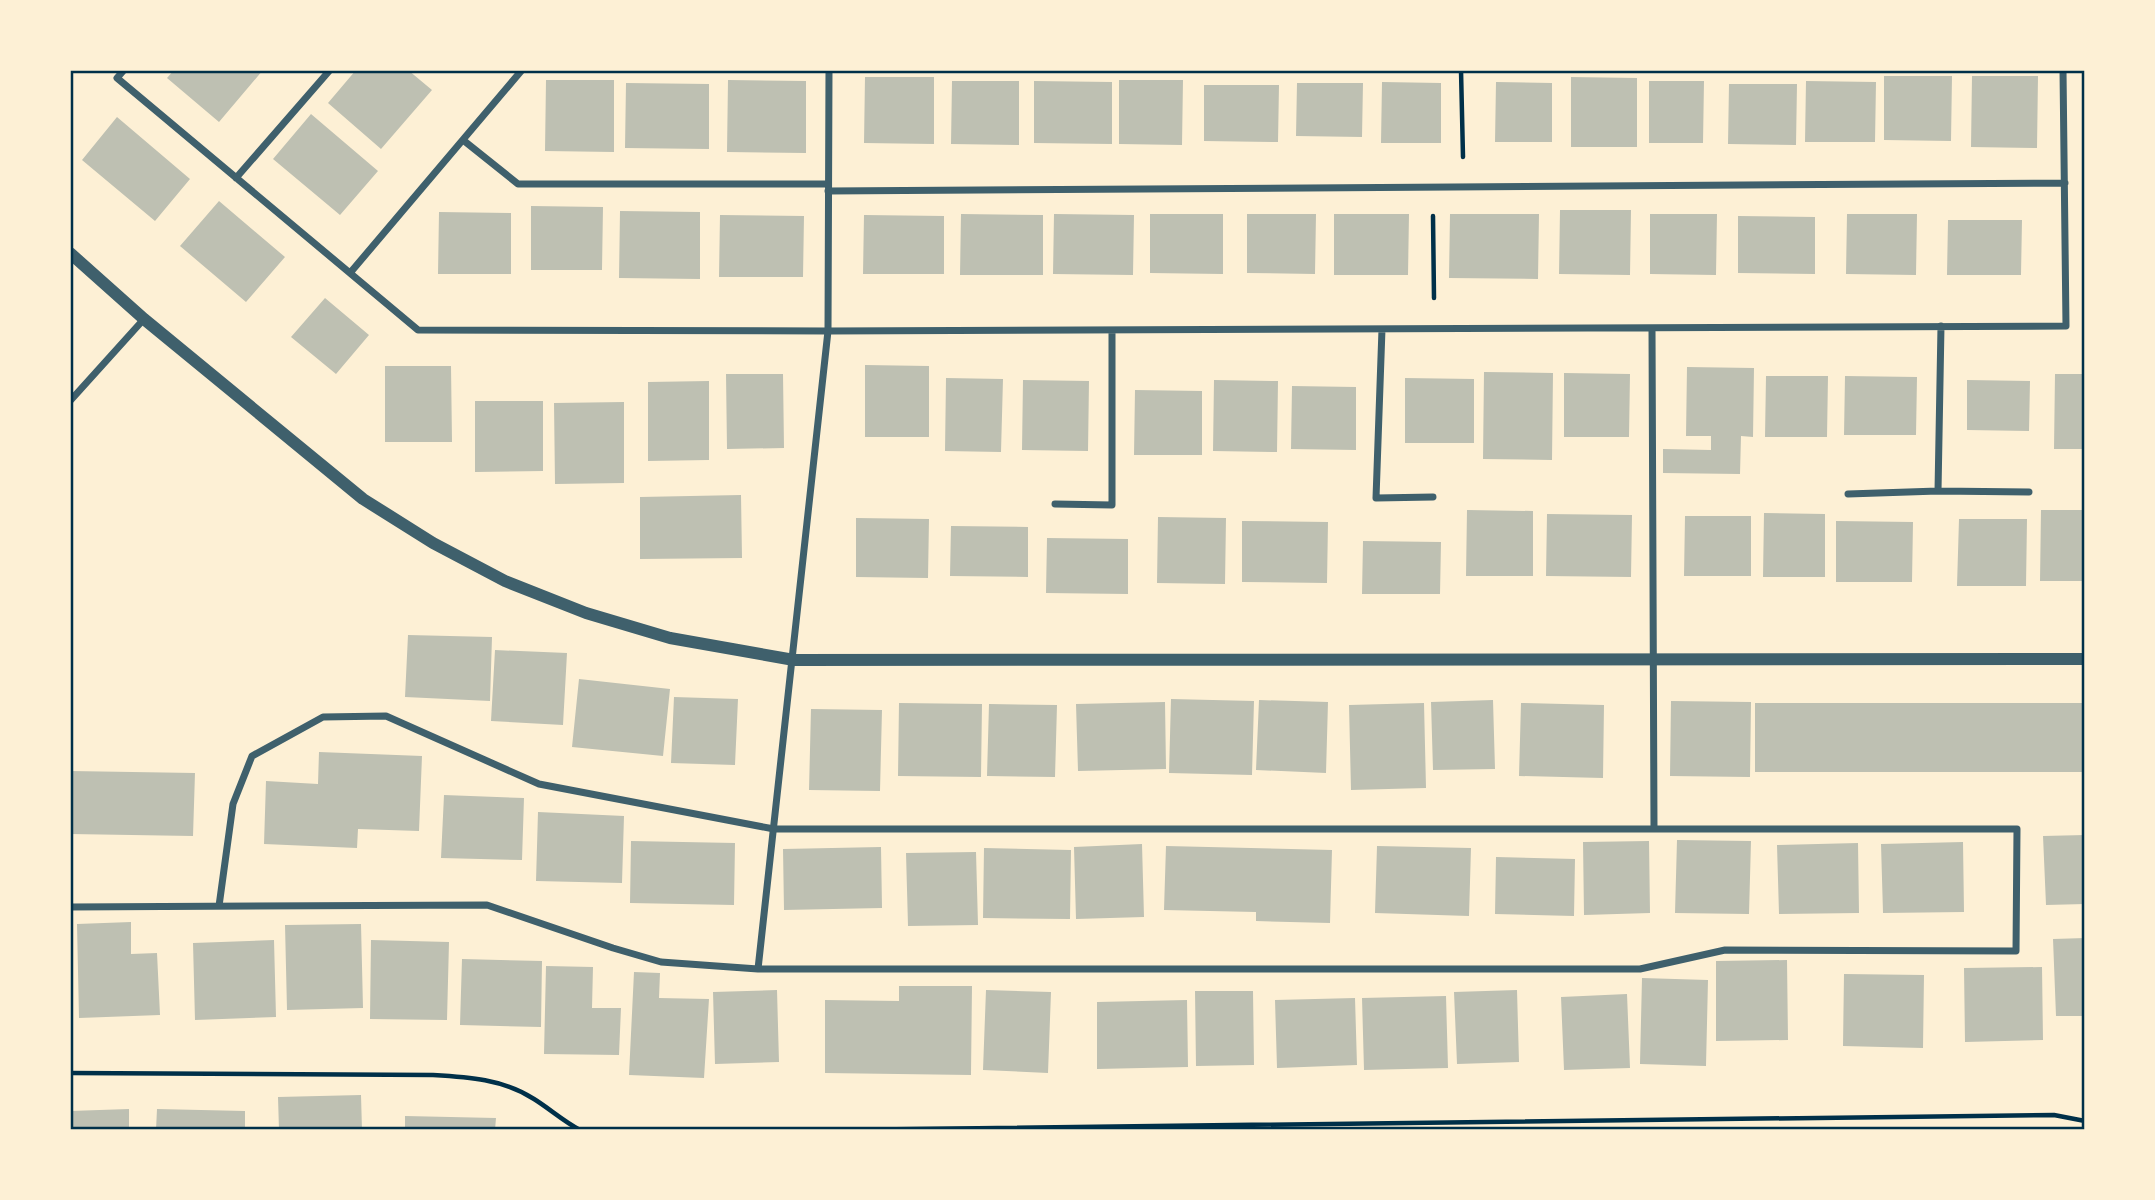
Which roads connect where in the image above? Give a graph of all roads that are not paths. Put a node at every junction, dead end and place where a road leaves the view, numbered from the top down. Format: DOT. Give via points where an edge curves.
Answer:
graph roads {
  1 [pos="124,70"];
  2 [pos="330,70"];
  3 [pos="522,70"];
  4 [pos="829,70"];
  5 [pos="2063,70"];
  6 [pos="463,140"];
  7 [pos="236,178"];
  8 [pos="2065,183"];
  9 [pos="828,188"];
  10 [pos="70,253"];
  11 [pos="350,273"];
  12 [pos="144,319"];
  13 [pos="1941,326"];
  14 [pos="1651,328"];
  15 [pos="1382,329"];
  16 [pos="1112,330"];
  17 [pos="828,331"];
  18 [pos="70,401"];
  19 [pos="1938,491"];
  20 [pos="2029,492"];
  21 [pos="1848,494"];
  22 [pos="1433,497"];
  23 [pos="1055,504"];
  24 [pos="1654,659"];
  25 [pos="2085,659"];
  26 [pos="794,660"];
  27 [pos="1654,829"];
  28 [pos="774,830"];
  29 [pos="219,906"];
  30 [pos="70,907"];
  31 [pos="758,969"];
  1 -- 7 [label="street" via="117,78"];
  2 -- 7 [label="street"];
  3 -- 6 [label="street"];
  4 -- 9 [label="street"];
  5 -- 8 [label="street"];
  6 -- 9 [label="street" via="518,184"];
  6 -- 11 [label="street"];
  7 -- 11 [label="street"];
  8 -- 9 [label="street"];
  8 -- 13 [label="street" via="2066,326"];
  9 -- 17 [label="street"];
  10 -- 12 [label="street"];
  11 -- 17 [label="street" via="418,330"];
  12 -- 18 [label="street"];
  12 -- 26 [label="street" via="363,499 505,581 586,613 670,638"];
  13 -- 14 [label="street"];
  13 -- 19 [label="street"];
  14 -- 15 [label="street"];
  14 -- 24 [label="street"];
  15 -- 16 [label="street"];
  15 -- 22 [label="street" via="1376,498"];
  16 -- 17 [label="street"];
  16 -- 23 [label="street" via="1112,505"];
  17 -- 26 [label="street"];
  19 -- 20 [label="street"];
  19 -- 21 [label="street"];
  24 -- 25 [label="street"];
  24 -- 26 [label="street"];
  24 -- 27 [label="street"];
  26 -- 28 [label="street"];
  27 -- 28 [label="street"];
  27 -- 31 [label="street" via="2017,829 2017,951 1725,950 1640,969"];
  28 -- 29 [label="street" via="538,784 386,716 323,717 252,756 233,804"];
  28 -- 31 [label="street"];
  29 -- 30 [label="street"];
  29 -- 31 [label="street" via="487,905 661,961"];
}
